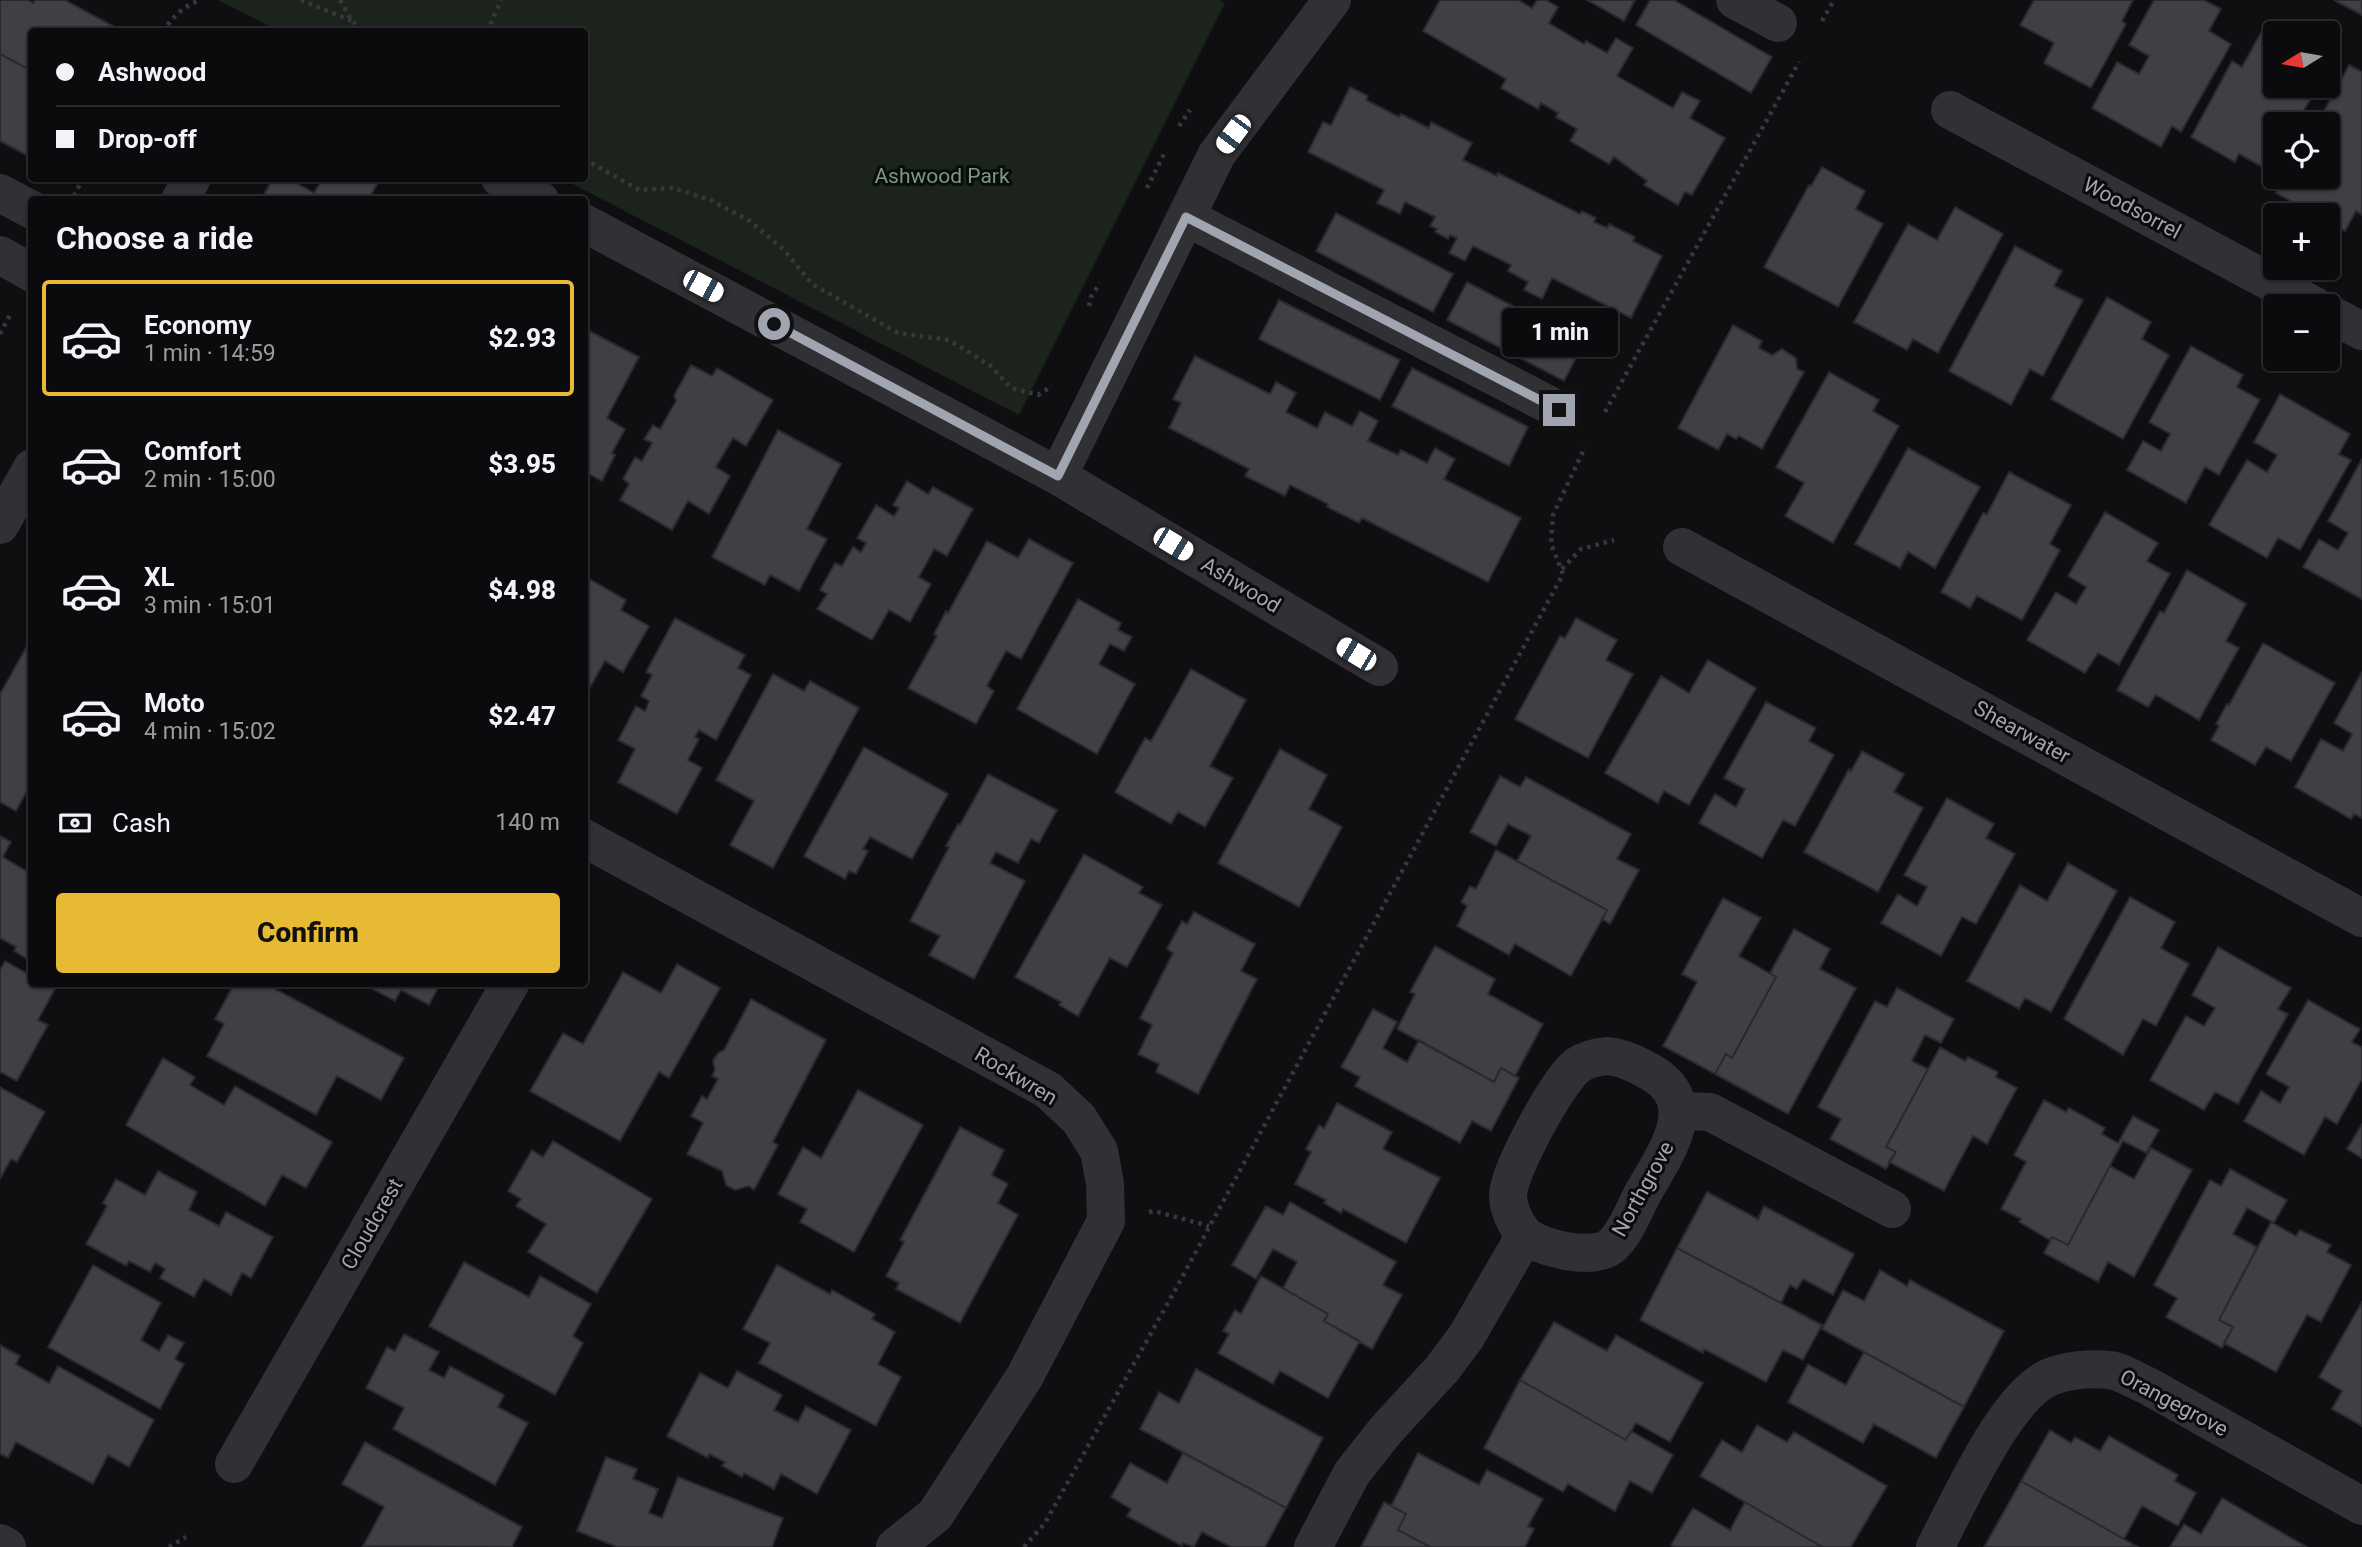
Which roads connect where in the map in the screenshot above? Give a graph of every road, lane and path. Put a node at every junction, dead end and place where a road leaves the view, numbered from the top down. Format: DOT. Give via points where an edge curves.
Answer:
graph roads {
  1 [pos="200,0"];
  2 [pos="301,0"];
  3 [pos="340,0"];
  4 [pos="500,0"];
  5 [pos="1332,0"];
  6 [pos="1735,0"];
  7 [pos="1834,0"];
  8 [pos="352,20"];
  9 [pos="1778,23"];
  10 [pos="1820,24"];
  11 [pos="165,28"];
  12 [pos="361,28"];
  13 [pos="489,28"];
  14 [pos="1800,61"];
  15 [pos="1192,108"];
  16 [pos="1950,110"];
  17 [pos="1177,130"];
  18 [pos="1170,142"];
  19 [pos="588,161"];
  20 [pos="507,182"];
  21 [pos="0,194"];
  22 [pos="533,196"];
  23 [pos="1143,199"];
  24 [pos="28,208"];
  25 [pos="1186,217"];
  26 [pos="588,225"];
  27 [pos="0,255"];
  28 [pos="28,271"];
  29 [pos="1106,276"];
  30 [pos="2293,294"];
  31 [pos="1088,316"];
  32 [pos="2340,319"];
  33 [pos="2362,331"];
  34 [pos="1055,384"];
  35 [pos="1559,410"];
  36 [pos="1604,413"];
  37 [pos="1591,437"];
  38 [pos="1058,476"];
  39 [pos="28,479"];
  40 [pos="13,522"];
  41 [pos="1614,540"];
  42 [pos="1682,547"];
  43 [pos="1562,569"];
  44 [pos="1379,667"];
  45 [pos="588,845"];
  46 [pos="2362,918"];
  47 [pos="508,987"];
  48 [pos="1679,1111"];
  49 [pos="1892,1209"];
  50 [pos="1106,1221"];
  51 [pos="1209,1226"];
  52 [pos="1525,1235"];
  53 [pos="234,1464"];
  54 [pos="2362,1506"];
  55 [pos="186,1537"];
  56 [pos="0,1543"];
  57 [pos="7,1547"];
  58 [pos="169,1547"];
  59 [pos="895,1547"];
  60 [pos="1024,1547"];
  61 [pos="1313,1547"];
  62 [pos="1936,1547"];
  1 -- 11 [label="path"];
  2 -- 8 [label="path"];
  3 -- 8 [label="path"];
  4 -- 13 [label="path"];
  5 -- 25 [label="street" via="1217,154"];
  6 -- 9 [label="street"];
  7 -- 10 [label="path"];
  8 -- 12 [label="path"];
  14 -- 36 [label="path"];
  15 -- 17 [label="path"];
  16 -- 30 [label="street, Woodsorrel"];
  18 -- 23 [label="path"];
  19 -- 34 [label="path" via="639,190 673,188 710,200 750,221 785,251 812,284 898,332 949,340 991,366 1011,388 1038,395"];
  20 -- 22 [label="street"];
  21 -- 24 [label="street"];
  25 -- 35 [label="street"];
  25 -- 38 [label="street"];
  26 -- 38 [label="street, Ashwood"];
  27 -- 28 [label="street"];
  29 -- 31 [label="path" via="1091,296"];
  32 -- 33 [label="street"];
  37 -- 43 [label="path" via="1553,515 1551,544"];
  38 -- 44 [label="street, Ashwood"];
  39 -- 40 [label="street"];
  41 -- 43 [label="path" via="1581,549"];
  42 -- 46 [label="street, Shearwater"];
  43 -- 51 [label="path"];
  45 -- 50 [label="street, Rockwren" via="1048,1090 1079,1119 1098,1150"];
  47 -- 53 [label="street, Cloudcrest"];
  48 -- 49 [label="street" via="1710,1112"];
  48 -- 52 [label="street, Northgrove" via="1669,1144 1611,1246 1588,1253 1568,1251"];
  48 -- 52 [label="street" via="1677,1099 1663,1080 1634,1062 1608,1056 1580,1064 1568,1074 1510,1183 1510,1211"];
  50 -- 51 [label="path" via="1154,1211"];
  50 -- 59 [label="street, Rockwren" via="1018,1388 936,1515"];
  51 -- 60 [label="path" via="1045,1523"];
  52 -- 61 [label="street" via="1443,1369 1352,1473"];
  54 -- 62 [label="street, Orangegrove" via="2148,1386 2111,1370 2078,1371 2050,1377 2026,1393 2003,1421"];
  55 -- 58 [label="path"];
  56 -- 57 [label="street"];
}
